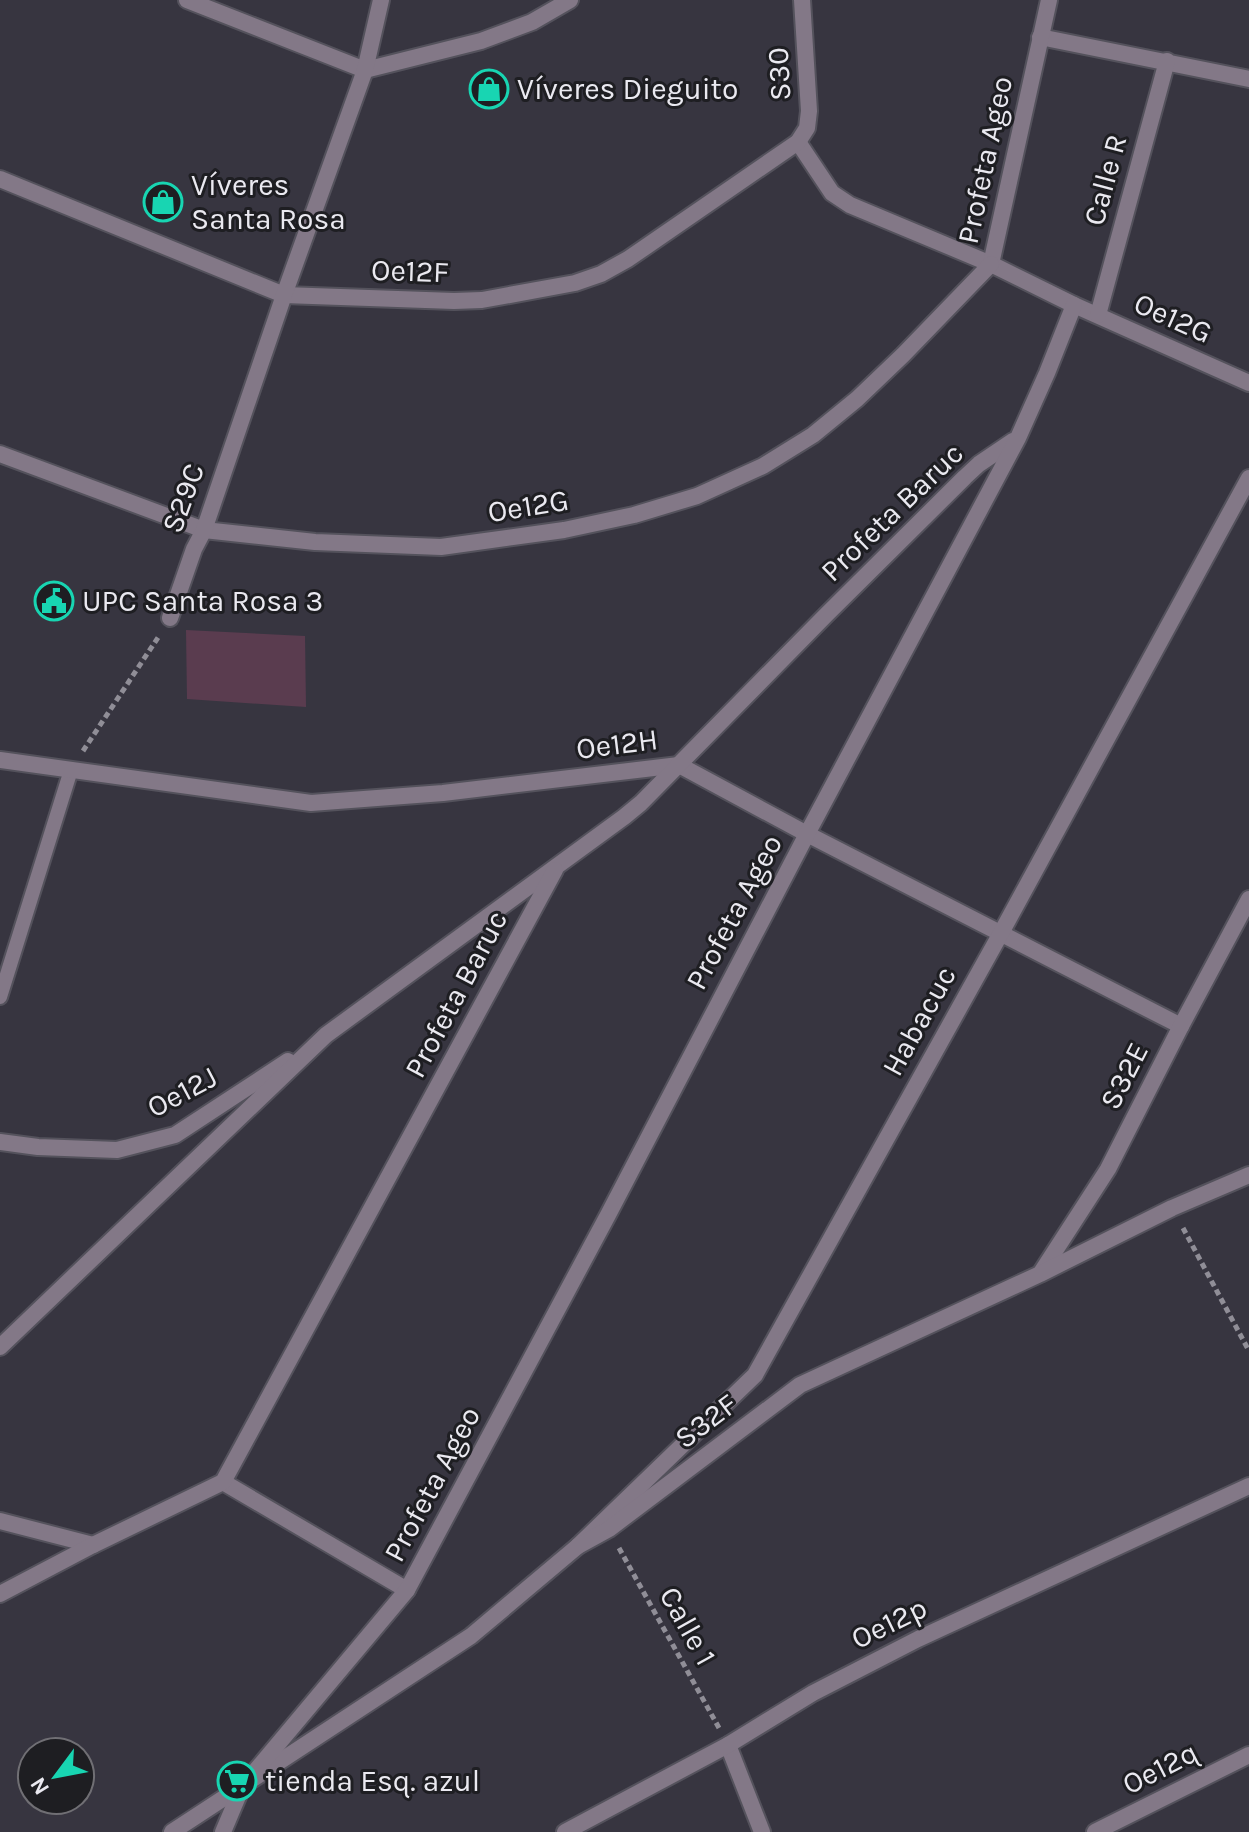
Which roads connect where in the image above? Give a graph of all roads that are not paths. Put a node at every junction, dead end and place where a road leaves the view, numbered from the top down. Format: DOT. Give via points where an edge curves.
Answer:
graph roads {
  1 [pos="187,0"];
  2 [pos="381,0"];
  3 [pos="570,0"];
  4 [pos="802,0"];
  5 [pos="1049,0"];
  6 [pos="1040,37"];
  7 [pos="1167,61"];
  8 [pos="365,70"];
  9 [pos="1249,79"];
  10 [pos="798,142"];
  11 [pos="0,179"];
  12 [pos="991,264"];
  13 [pos="284,295"];
  14 [pos="1074,305"];
  15 [pos="1098,315"];
  16 [pos="1249,383"];
  17 [pos="1018,438"];
  18 [pos="0,454"];
  19 [pos="1249,478"];
  20 [pos="204,530"];
  21 [pos="170,618"];
  22 [pos="0,760"];
  23 [pos="679,765"];
  24 [pos="71,770"];
  25 [pos="807,834"];
  26 [pos="558,865"];
  27 [pos="1249,899"];
  28 [pos="1001,933"];
  29 [pos="0,997"];
  30 [pos="1181,1026"];
  31 [pos="326,1035"];
  32 [pos="0,1142"];
  33 [pos="1249,1175"];
  34 [pos="1040,1274"];
  35 [pos="0,1347"];
  36 [pos="223,1482"];
  37 [pos="1249,1486"];
  38 [pos="0,1521"];
  39 [pos="93,1545"];
  40 [pos="578,1546"];
  41 [pos="407,1590"];
  42 [pos="0,1594"];
  43 [pos="728,1745"];
  44 [pos="1249,1755"];
  45 [pos="242,1787"];
  46 [pos="172,1832"];
  47 [pos="223,1832"];
  48 [pos="565,1832"];
  49 [pos="762,1832"];
  50 [pos="1095,1832"];
  1 -- 8 [label="street"];
  2 -- 8 [label="street, S29C"];
  3 -- 8 [label="street" via="532,22 481,41"];
  4 -- 10 [label="street, S30" via="809,111"];
  5 -- 6 [label="street, Profeta Ageo"];
  6 -- 7 [label="street"];
  6 -- 12 [label="street, Profeta Ageo"];
  7 -- 9 [label="street"];
  7 -- 15 [label="street, Calle R"];
  8 -- 13 [label="street, S29C"];
  10 -- 12 [label="street" via="840,200"];
  10 -- 13 [label="street, Oe12F" via="628,259 575,283 468,301"];
  11 -- 13 [label="street, Oe12F"];
  12 -- 14 [label="street, Profeta Ageo"];
  12 -- 20 [label="street, Oe12G" via="903,355 813,435 763,466 697,496 564,530 441,547 315,542"];
  13 -- 20 [label="street, S29C"];
  14 -- 15 [label="street, Oe12G"];
  14 -- 17 [label="street, Profeta Ageo"];
  15 -- 16 [label="street, Oe12G"];
  17 -- 23 [label="street, Profeta Baruc" via="965,477"];
  17 -- 25 [label="street, Profeta Ageo"];
  18 -- 20 [label="street, Oe12G"];
  19 -- 28 [label="street, Habacuc"];
  20 -- 21 [label="street, S29C"];
  22 -- 24 [label="street, Oe12H"];
  23 -- 24 [label="street, Oe12H" via="311,803"];
  23 -- 25 [label="street, Oe12H"];
  23 -- 26 [label="street, Profeta Baruc" via="624,817"];
  24 -- 29 [label="lane"];
  25 -- 28 [label="street, Oe12H"];
  25 -- 41 [label="street, Profeta Ageo"];
  26 -- 31 [label="street"];
  26 -- 36 [label="street, Profeta Baruc"];
  27 -- 30 [label="street, S32E"];
  28 -- 30 [label="street, Oe12H"];
  28 -- 40 [label="street, Habacuc" via="755,1375"];
  30 -- 34 [label="street, S32E" via="1108,1169"];
  31 -- 32 [label="street, Oe12J" via="175,1135 117,1150"];
  31 -- 35 [label="street"];
  33 -- 34 [label="street, S32F"];
  34 -- 40 [label="street, S32F" via="800,1385 609,1529"];
  36 -- 39 [label="street"];
  36 -- 41 [label="street"];
  37 -- 43 [label="street, Oe12p" via="918,1639"];
  38 -- 39 [label="street"];
  39 -- 42 [label="street"];
  40 -- 45 [label="street, S32F" via="471,1636"];
  41 -- 45 [label="street, Profeta Ageo"];
  43 -- 48 [label="street, Oe12p"];
  43 -- 49 [label="street"];
  44 -- 50 [label="street, Oe12q"];
  45 -- 46 [label="street"];
  45 -- 47 [label="street, Profeta Ageo"];
}
